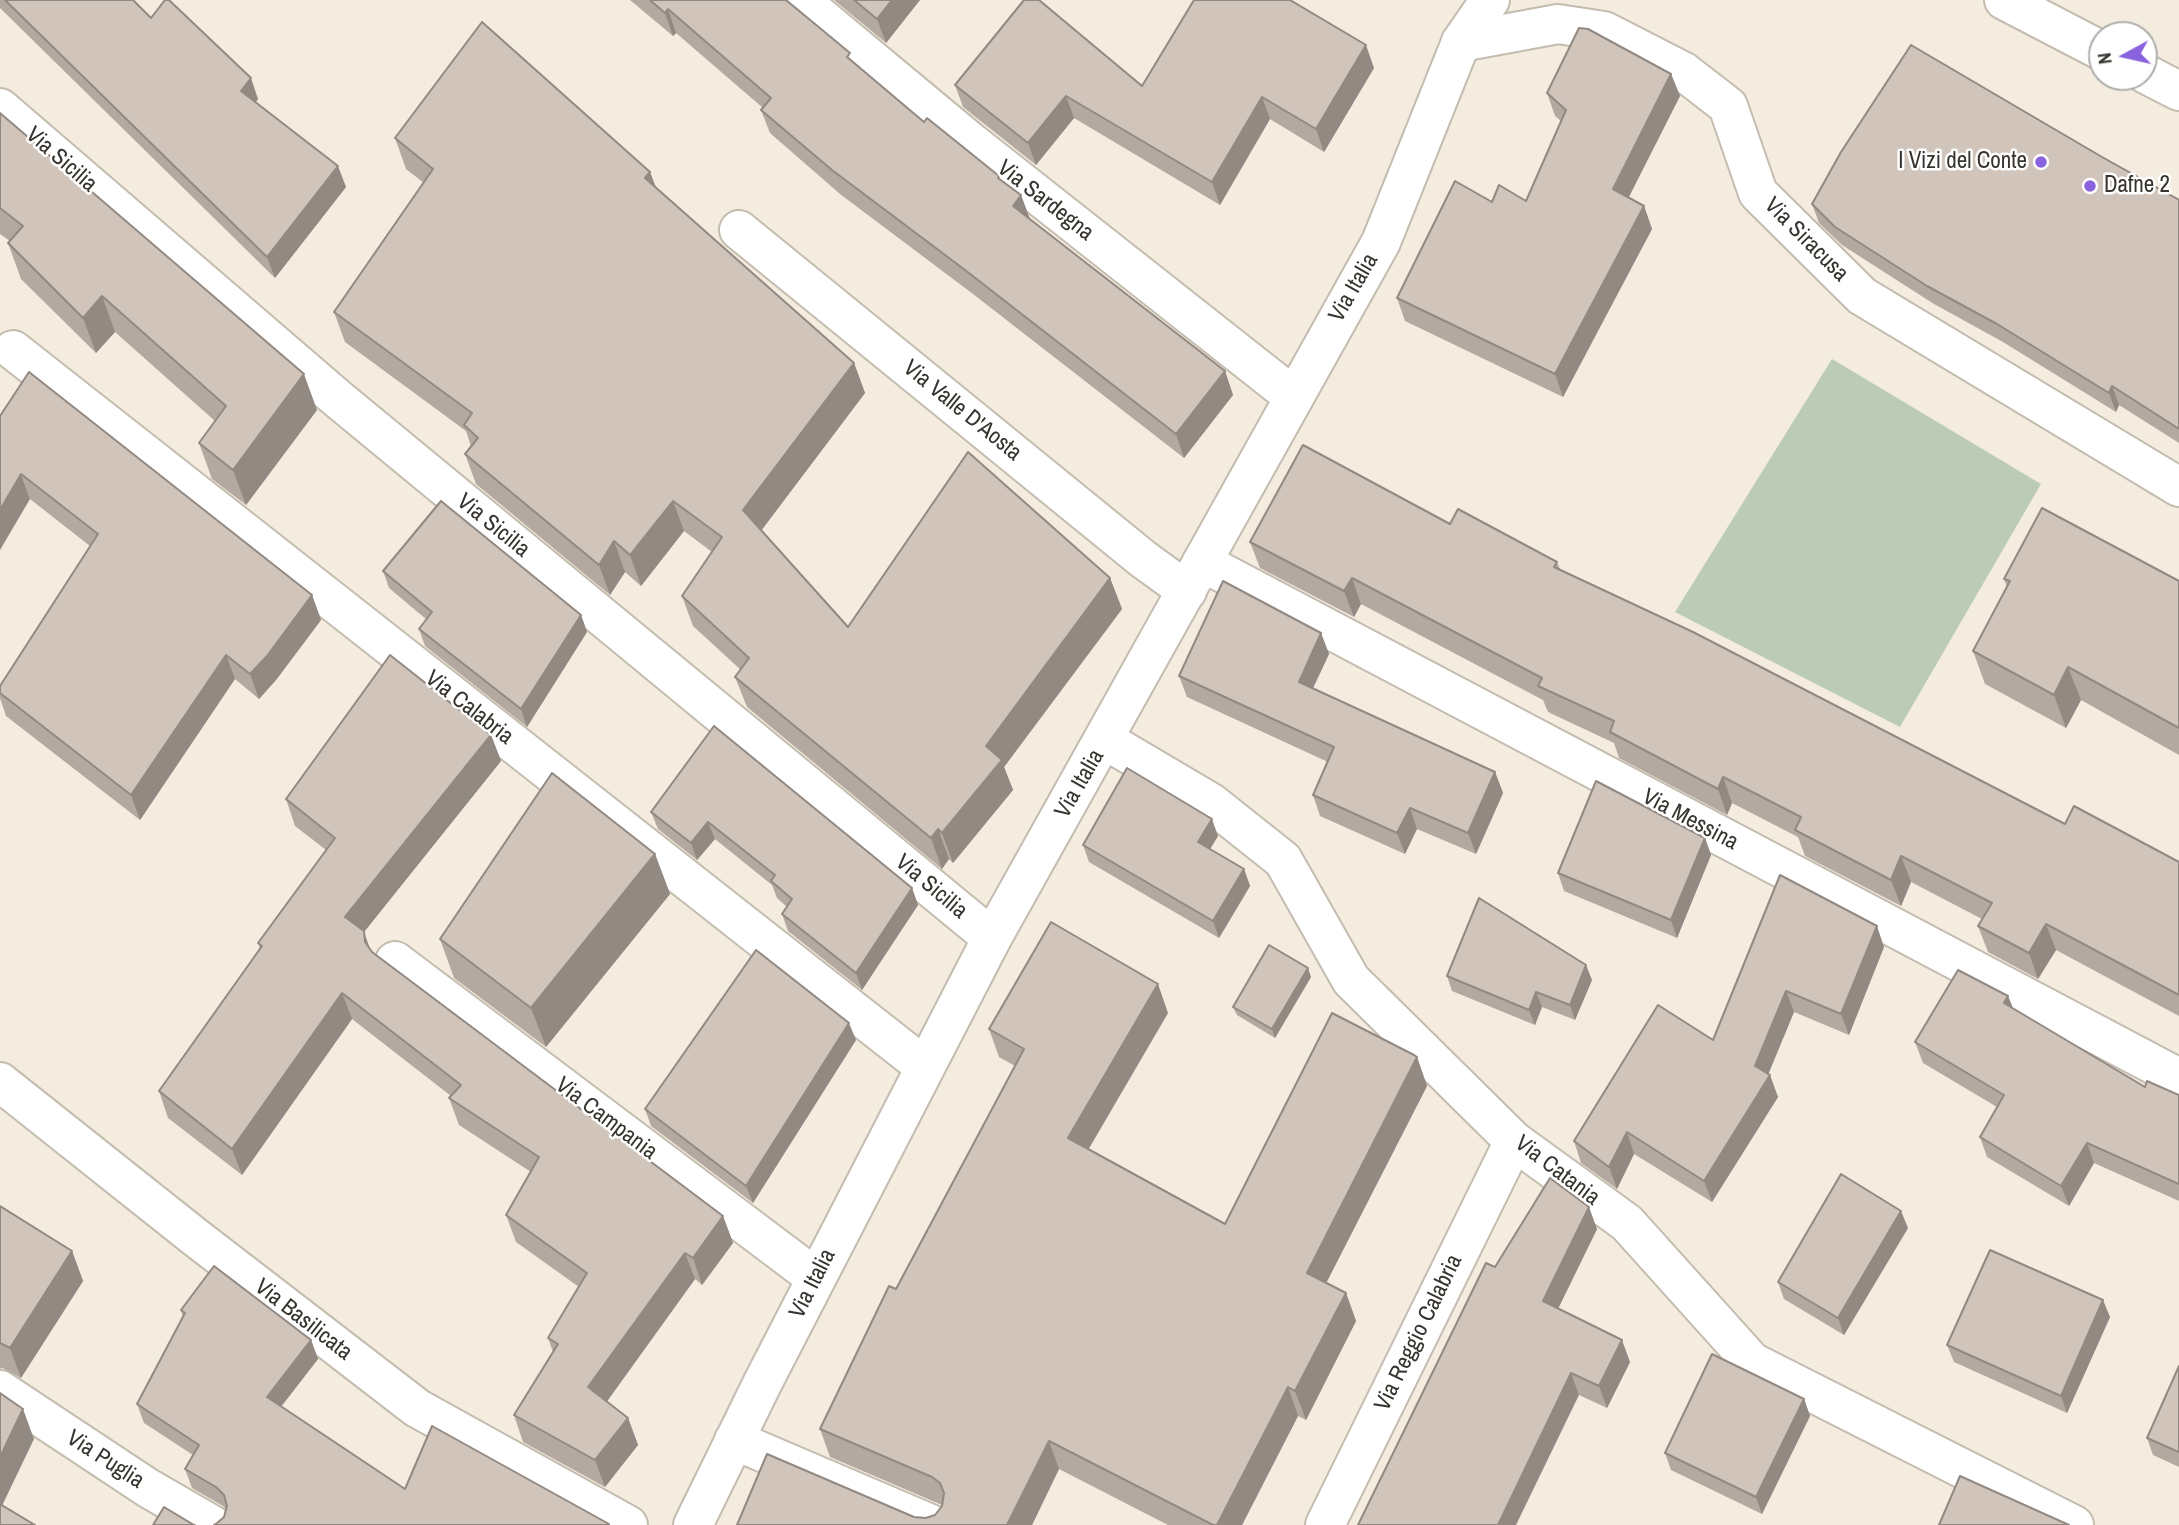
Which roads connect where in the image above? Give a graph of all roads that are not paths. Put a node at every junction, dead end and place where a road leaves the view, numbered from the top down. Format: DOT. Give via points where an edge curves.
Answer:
graph roads {
  1 [pos="800,0"];
  2 [pos="2004,0"];
  3 [pos="1481,12"];
  4 [pos="2088,44"];
  5 [pos="2158,80"];
  6 [pos="2179,91"];
  7 [pos="0,108"];
  8 [pos="739,230"];
  9 [pos="13,351"];
  10 [pos="1294,397"];
  11 [pos="2179,488"];
  12 [pos="1194,577"];
  13 [pos="1105,740"];
  14 [pos="992,938"];
  15 [pos="396,961"];
  16 [pos="925,1067"];
  17 [pos="2179,1078"];
  18 [pos="0,1082"];
  19 [pos="1514,1141"];
  20 [pos="816,1278"];
  21 [pos="0,1390"];
  22 [pos="734,1440"];
  23 [pos="212,1525"];
  24 [pos="628,1525"];
  25 [pos="693,1525"];
  26 [pos="933,1525"];
  27 [pos="1325,1525"];
  28 [pos="2074,1525"];
  1 -- 10 [label="street, Via Sardegna" via="972,143"];
  2 -- 4 [label="street"];
  3 -- 10 [label="street, Via Italia" via="1381,242"];
  3 -- 11 [label="street, Via Siracusa" via="1604,32 1685,72 1728,106 1758,193 1863,296"];
  5 -- 6 [label="street"];
  7 -- 14 [label="street, Via Sicilia" via="338,399"];
  8 -- 12 [label="street, Via Valle D'Aosta" via="1143,559"];
  9 -- 16 [label="street, Via Calabria"];
  10 -- 12 [label="street, Via Italia"];
  12 -- 13 [label="street, Via Italia"];
  12 -- 17 [label="street, Via Messina"];
  13 -- 14 [label="street, Via Italia"];
  13 -- 19 [label="street, Via Catania" via="1210,802 1283,860 1351,980"];
  14 -- 16 [label="street, Via Italia"];
  15 -- 20 [label="street, Via Campania"];
  16 -- 20 [label="street, Via Italia"];
  18 -- 24 [label="street, Via Basilicata" via="417,1408"];
  19 -- 27 [label="street, Via Reggio Calabria"];
  19 -- 28 [label="street, Via Catania" via="1627,1223 1752,1362"];
  20 -- 22 [label="street, Via Italia"];
  21 -- 23 [label="street, Via Puglia"];
  22 -- 25 [label="street, Via Italia"];
  22 -- 26 [label="street"];
}
